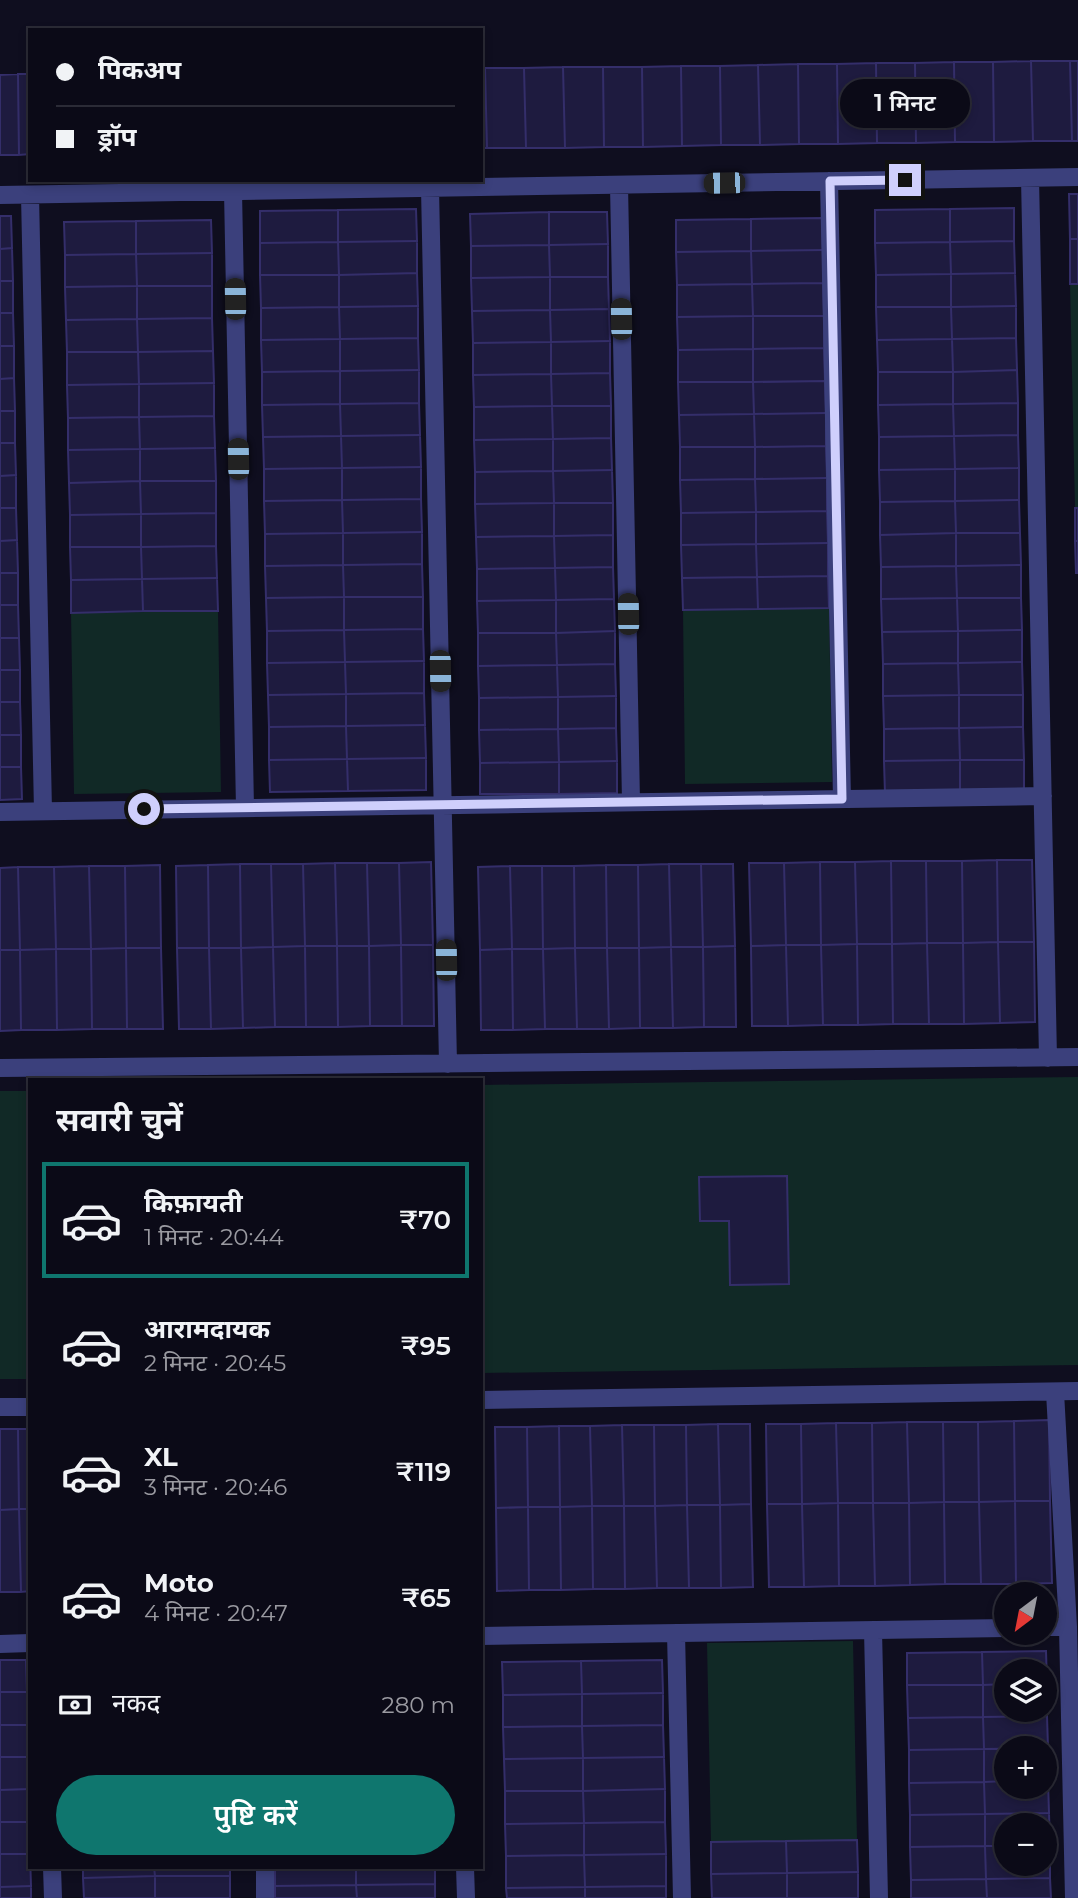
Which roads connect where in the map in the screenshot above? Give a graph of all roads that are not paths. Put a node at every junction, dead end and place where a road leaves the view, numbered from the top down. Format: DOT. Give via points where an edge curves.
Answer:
graph roads {
  1 [pos="1078,177"];
  2 [pos="1030,178"];
  3 [pos="830,181"];
  4 [pos="618,185"];
  5 [pos="430,188"];
  6 [pos="233,191"];
  7 [pos="0,195"];
  8 [pos="30,195"];
  9 [pos="1043,796"];
  10 [pos="842,799"];
  11 [pos="631,802"];
  12 [pos="443,805"];
  13 [pos="245,808"];
  14 [pos="43,811"];
  15 [pos="0,812"];
  16 [pos="1078,1057"];
  17 [pos="1048,1058"];
  18 [pos="448,1064"];
  19 [pos="0,1068"];
  20 [pos="1078,1391"];
  21 [pos="1055,1392"];
  22 [pos="483,1400"];
  23 [pos="0,1407"];
  24 [pos="28,1407"];
  25 [pos="1057,1627"];
  26 [pos="1068,1627"];
  27 [pos="994,1628"];
  28 [pos="873,1630"];
  29 [pos="676,1633"];
  30 [pos="483,1636"];
  31 [pos="28,1643"];
  32 [pos="0,1644"];
  33 [pos="52,1869"];
  34 [pos="265,1869"];
  35 [pos="465,1869"];
  36 [pos="53,1898"];
  37 [pos="265,1898"];
  38 [pos="466,1898"];
  39 [pos="682,1898"];
  40 [pos="879,1898"];
  41 [pos="1074,1898"];
  1 -- 2 [label="street"];
  2 -- 3 [label="street"];
  2 -- 9 [label="street"];
  3 -- 4 [label="street"];
  3 -- 10 [label="street"];
  4 -- 5 [label="street"];
  4 -- 11 [label="street"];
  5 -- 6 [label="street"];
  5 -- 12 [label="street"];
  6 -- 8 [label="street"];
  6 -- 13 [label="street"];
  7 -- 8 [label="street"];
  8 -- 14 [label="street"];
  9 -- 10 [label="street"];
  9 -- 17 [label="street"];
  10 -- 11 [label="street"];
  11 -- 12 [label="street"];
  12 -- 13 [label="street"];
  12 -- 18 [label="street"];
  13 -- 14 [label="street"];
  14 -- 15 [label="street"];
  16 -- 17 [label="street"];
  17 -- 18 [label="street"];
  18 -- 19 [label="street"];
  20 -- 21 [label="street"];
  21 -- 22 [label="street"];
  21 -- 26 [label="street"];
  23 -- 24 [label="street"];
  25 -- 26 [label="street"];
  26 -- 41 [label="street"];
  27 -- 28 [label="street"];
  28 -- 29 [label="street"];
  28 -- 40 [label="street"];
  29 -- 30 [label="street"];
  29 -- 39 [label="street"];
  31 -- 32 [label="street"];
  33 -- 36 [label="street"];
  34 -- 37 [label="street"];
  35 -- 38 [label="street"];
}
